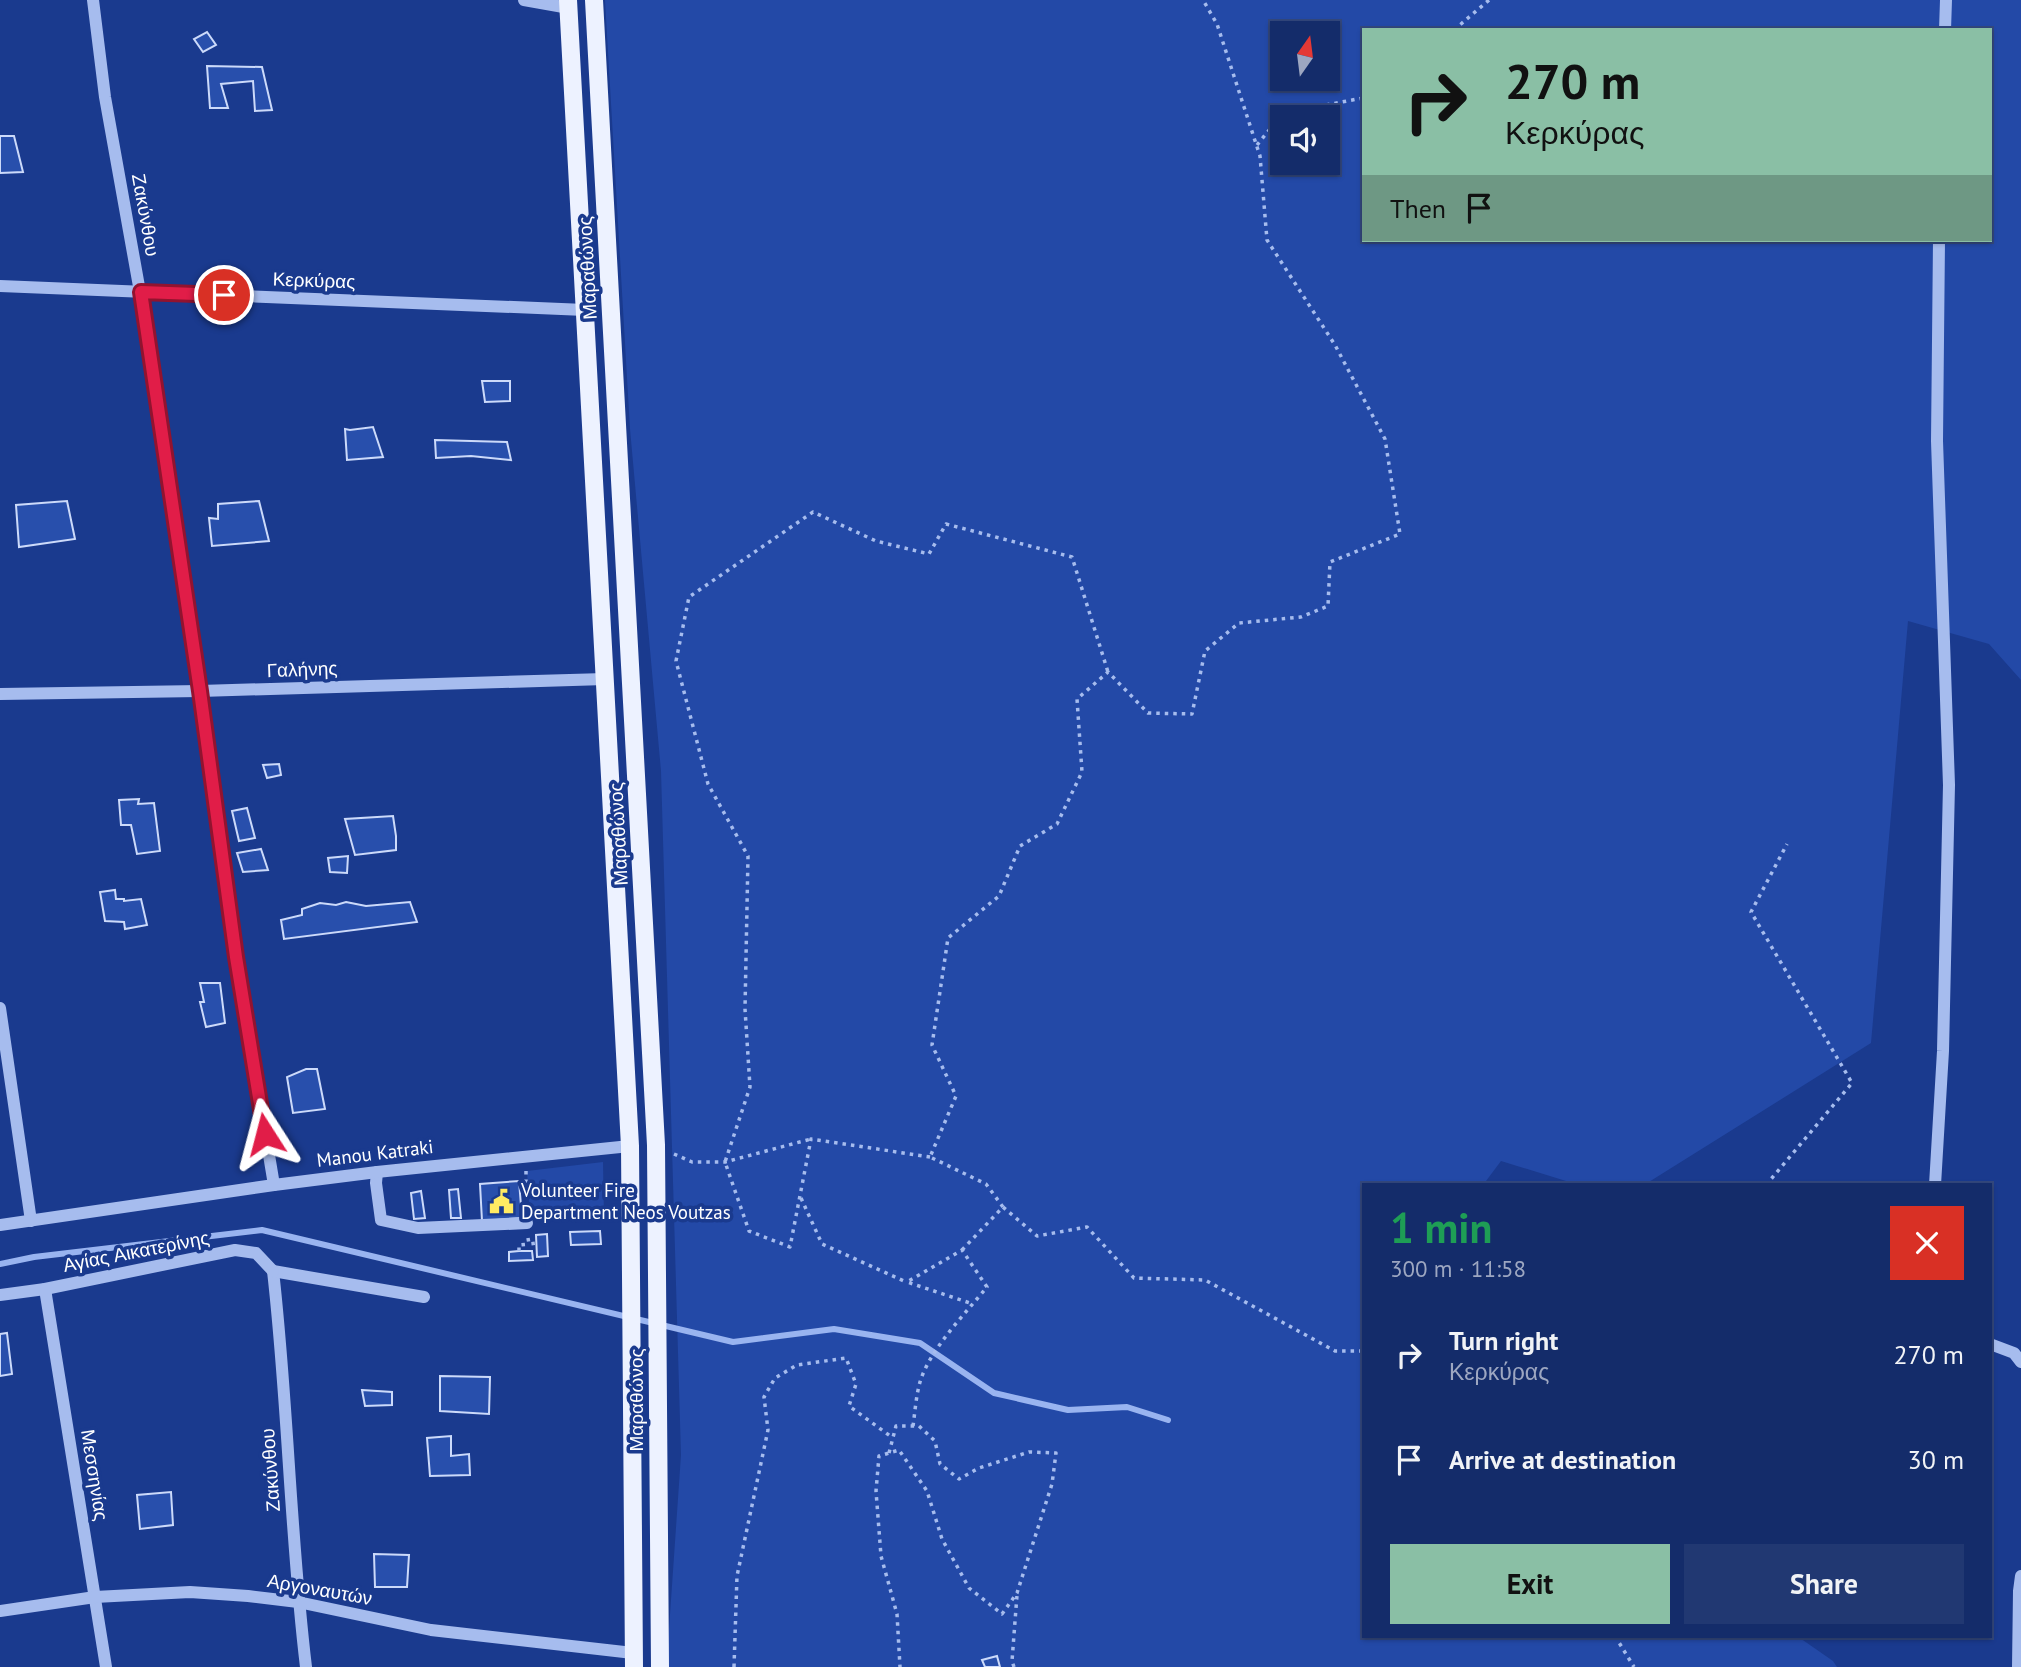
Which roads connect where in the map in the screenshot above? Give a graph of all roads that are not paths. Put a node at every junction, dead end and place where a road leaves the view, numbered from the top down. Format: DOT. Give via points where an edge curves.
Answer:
graph roads {
  1 [pos="93,0"];
  2 [pos="524,0"];
  3 [pos="594,0"];
  4 [pos="1946,0"];
  5 [pos="568,4"];
  6 [pos="1945,28"];
  7 [pos="1939,242"];
  8 [pos="0,286"];
  9 [pos="141,292"];
  10 [pos="585,310"];
  11 [pos="605,679"];
  12 [pos="200,691"];
  13 [pos="0,694"];
  14 [pos="0,1008"];
  15 [pos="630,1146"];
  16 [pos="377,1172"];
  17 [pos="1936,1183"];
  18 [pos="274,1185"];
  19 [pos="31,1221"];
  20 [pos="527,1223"];
  21 [pos="0,1225"];
  22 [pos="273,1271"];
  23 [pos="45,1289"];
  24 [pos="0,1295"];
  25 [pos="424,1297"];
  26 [pos="1992,1345"];
  27 [pos="2021,1362"];
  28 [pos="2021,1576"];
  29 [pos="95,1597"];
  30 [pos="298,1602"];
  31 [pos="0,1611"];
  32 [pos="633,1660"];
  33 [pos="106,1667"];
  34 [pos="306,1667"];
  35 [pos="660,1667"];
  36 [pos="2018,1667"];
  1 -- 9 [label="street, Ζακύνθου" via="105,97"];
  2 -- 5 [label="street"];
  3 -- 35 [label="main road, Μαραθώνος" via="656,1145"];
  4 -- 6 [label="street"];
  5 -- 10 [label="main road, Μαραθώνος"];
  7 -- 17 [label="street" via="1937,441 1949,785"];
  8 -- 9 [label="street, Κερκύρας"];
  9 -- 10 [label="street, Κερκύρας"];
  9 -- 12 [label="street, Ζακύνθου"];
  10 -- 11 [label="main road, Μαραθώνος"];
  11 -- 12 [label="street, Γαλήνης"];
  11 -- 15 [label="main road, Μαραθώνος"];
  12 -- 13 [label="street, Γαλήνης"];
  12 -- 18 [label="street, Ζακύνθου" via="236,957"];
  14 -- 19 [label="street"];
  15 -- 16 [label="street, Manou Katraki"];
  15 -- 32 [label="main road, Μαραθώνος"];
  16 -- 18 [label="street, Manou Katraki"];
  16 -- 20 [label="street" via="381,1220 418,1228"];
  18 -- 19 [label="street, Manou Katraki"];
  19 -- 21 [label="street, Manou Katraki"];
  22 -- 23 [label="street, Αγίας Αικατερίνης" via="256,1253 236,1250"];
  22 -- 25 [label="street"];
  22 -- 30 [label="street, Ζακύνθου"];
  23 -- 24 [label="street, Αγίας Αικατερίνης"];
  23 -- 29 [label="street, Μεσσηνίας"];
  26 -- 27 [label="street" via="2014,1353"];
  28 -- 36 [label="street"];
  29 -- 30 [label="street, Αργοναυτών" via="190,1592"];
  29 -- 31 [label="street, Αργοναυτών"];
  29 -- 33 [label="street, Μεσσηνίας"];
  30 -- 32 [label="street, Αργοναυτών" via="431,1630"];
  30 -- 34 [label="street, Ζακύνθου"];
}
